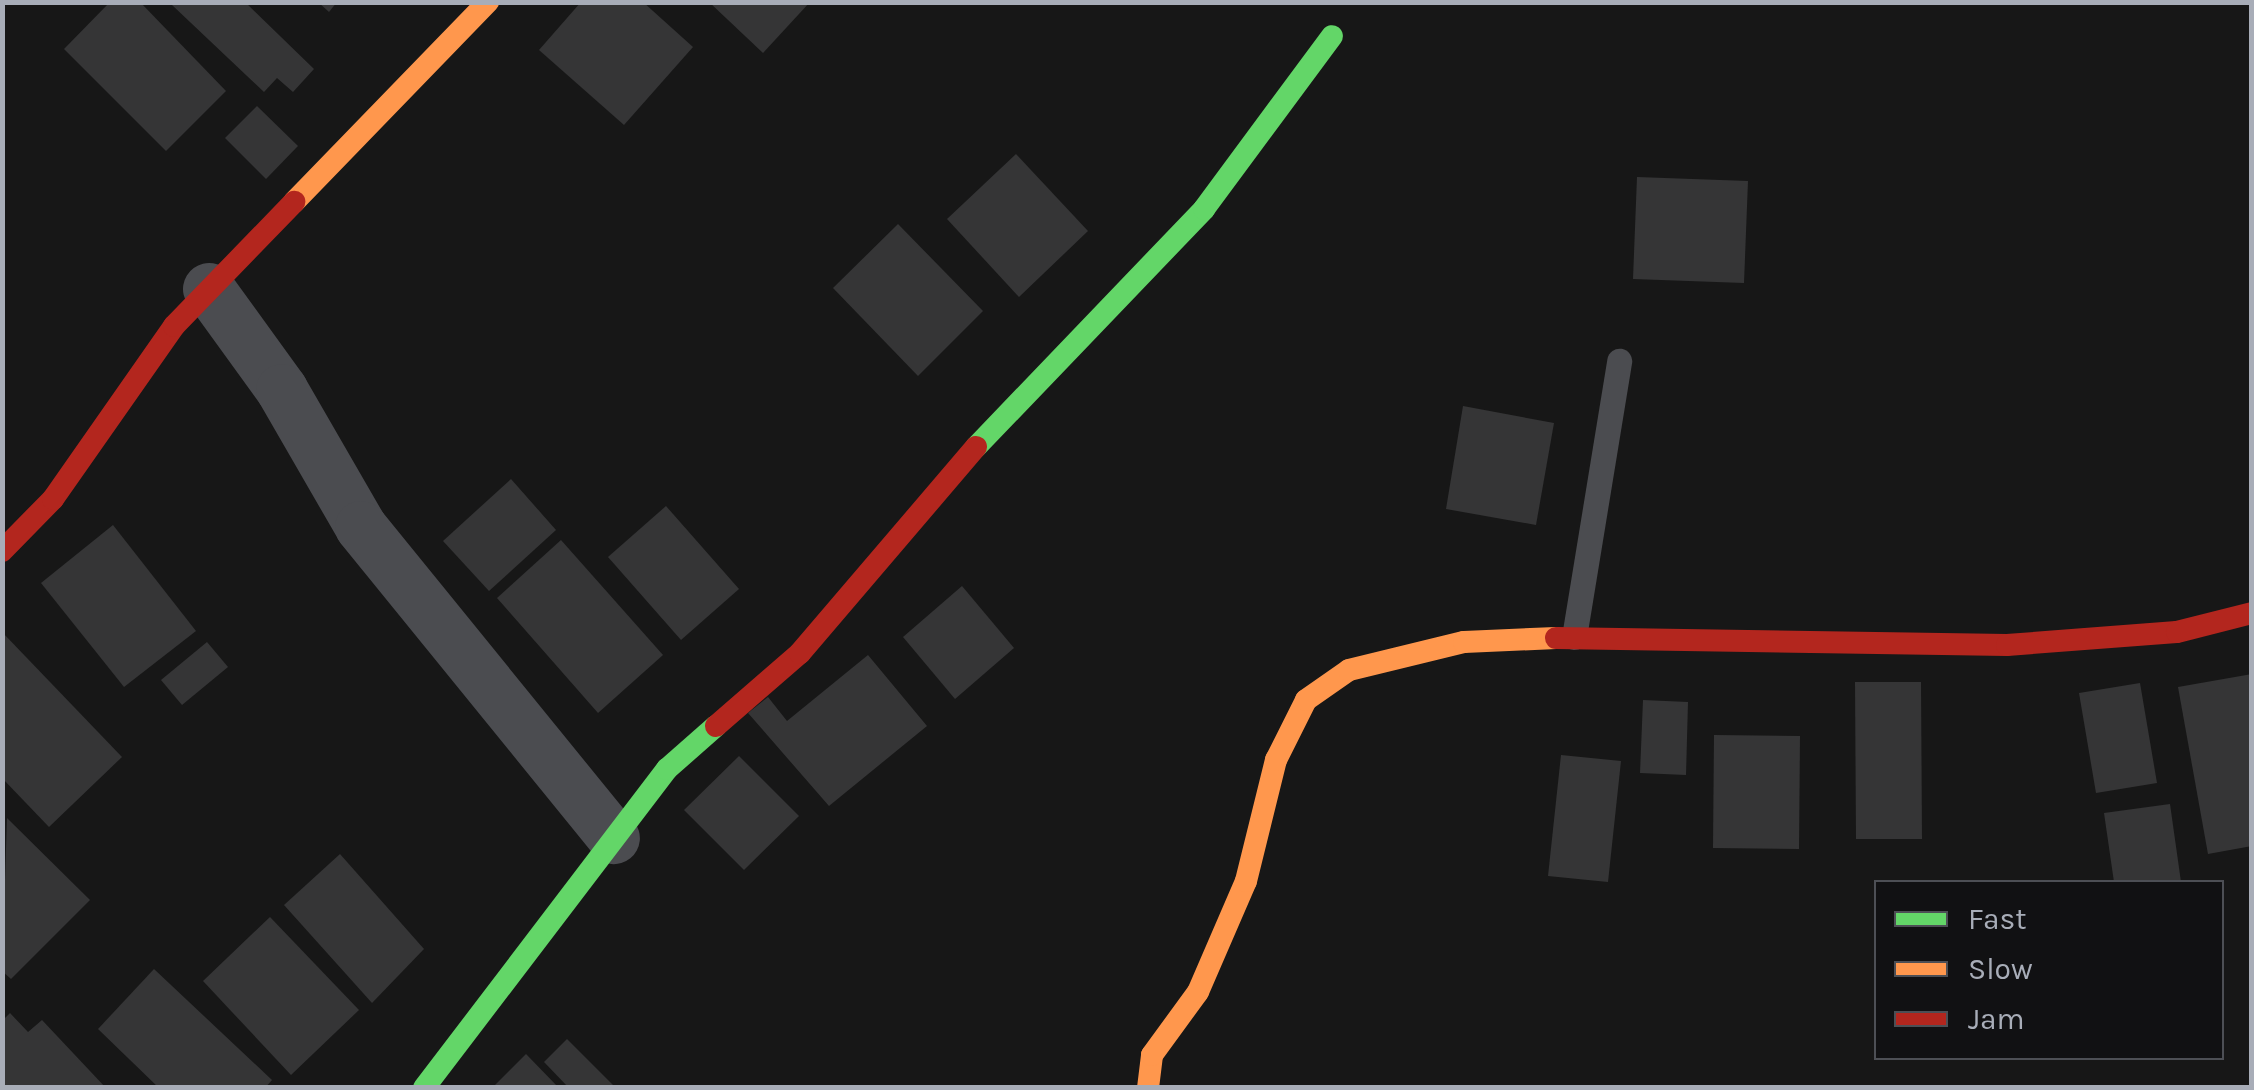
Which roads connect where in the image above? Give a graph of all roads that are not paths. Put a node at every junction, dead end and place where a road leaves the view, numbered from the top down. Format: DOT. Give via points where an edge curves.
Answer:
graph roads {
  1 [pos="488,2"];
  2 [pos="1332,36"];
  3 [pos="209,289"];
  4 [pos="1620,361"];
  5 [pos="2,551"];
  6 [pos="2252,613"];
  7 [pos="1574,637"];
  8 [pos="614,838"];
  9 [pos="424,1088"];
  10 [pos="1148,1088"];
  1 -- 3 [label="street"];
  2 -- 8 [label="street" via="1204,209 940,485 800,653 667,770"];
  3 -- 5 [label="street" via="174,326 54,499"];
  3 -- 8 [label="street" via="282,390 362,527"];
  4 -- 7 [label="lane"];
  6 -- 7 [label="street" via="2177,632 2007,645"];
  7 -- 10 [label="street" via="1464,642 1349,670 1306,700 1276,760 1246,881 1198,992 1152,1055"];
  8 -- 9 [label="street"];
}
